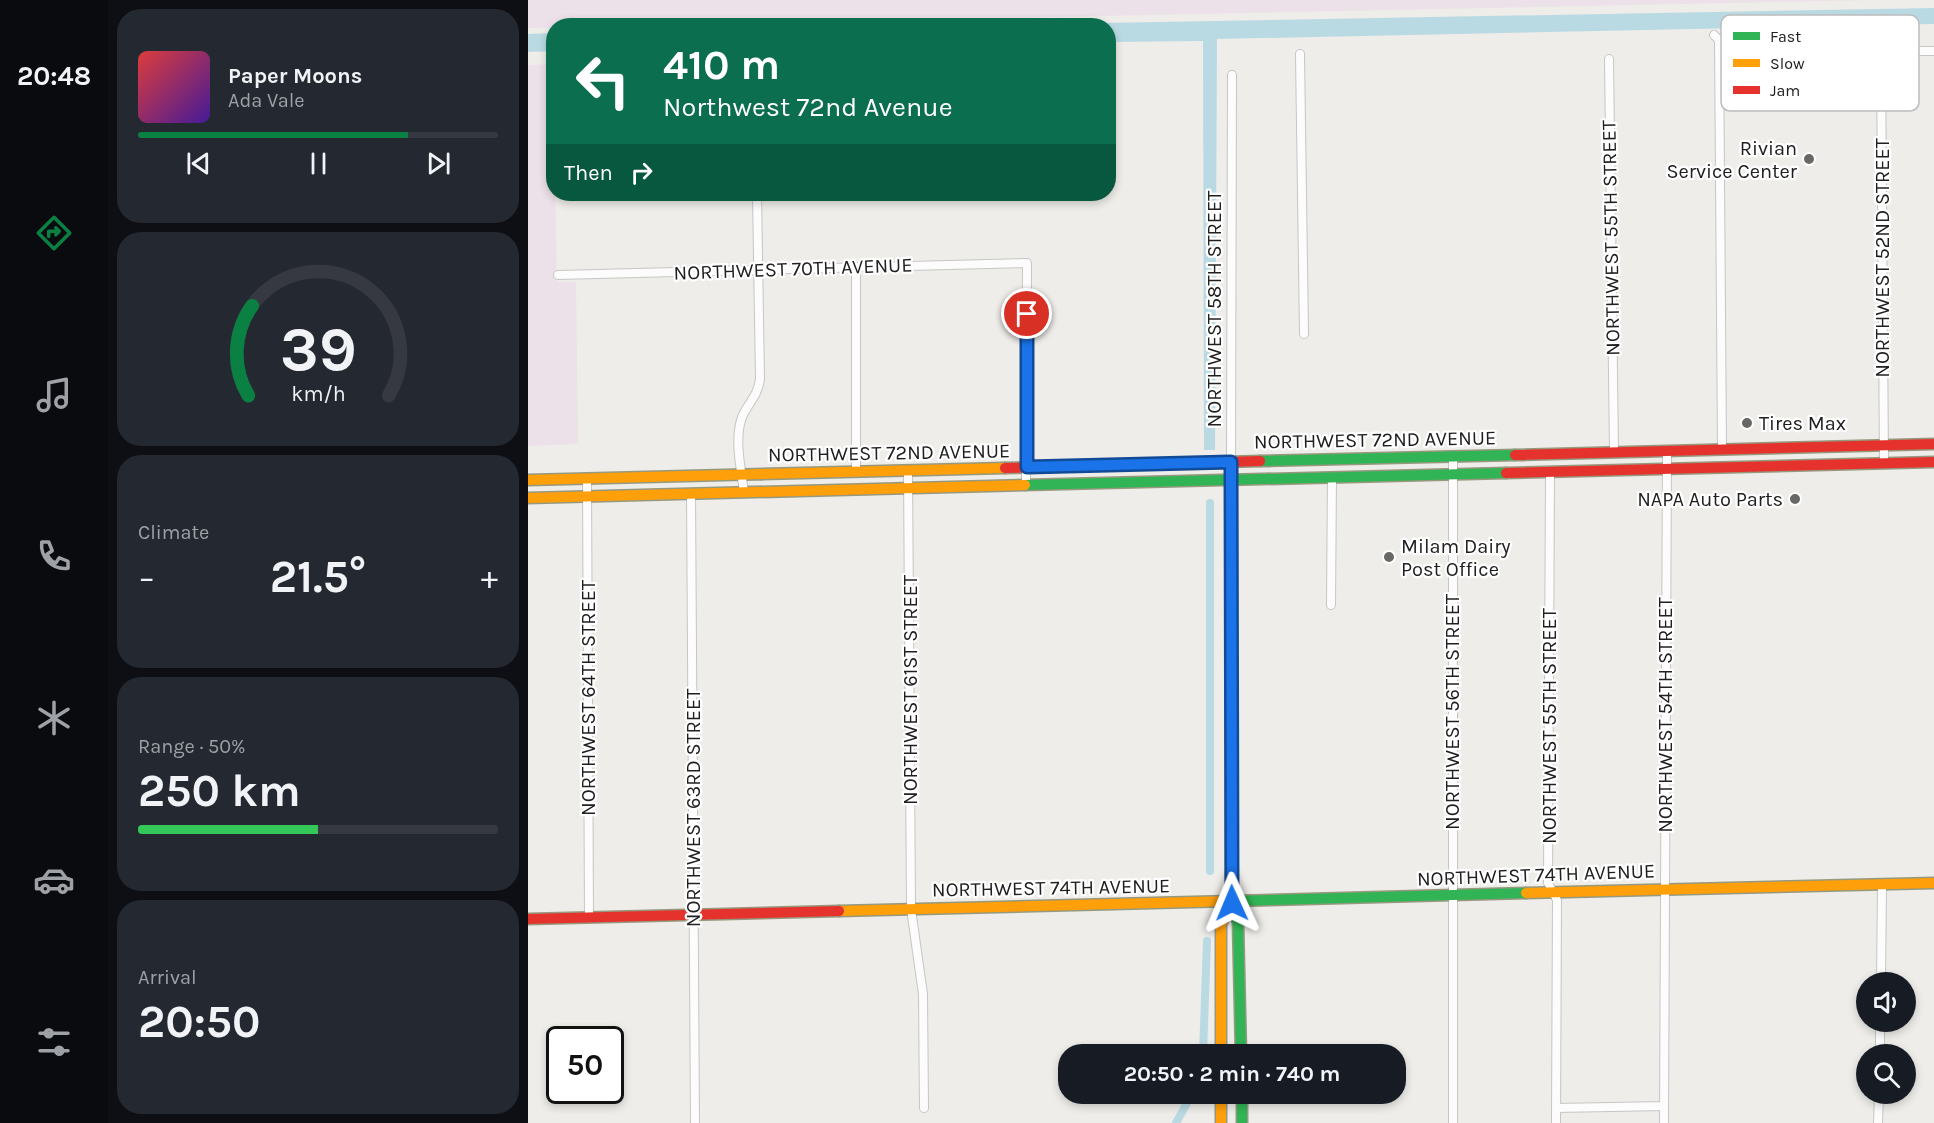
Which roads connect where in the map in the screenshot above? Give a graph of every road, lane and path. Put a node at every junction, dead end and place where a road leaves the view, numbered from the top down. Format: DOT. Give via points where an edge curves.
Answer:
graph roads {
  1 [pos="1714,35"];
  2 [pos="1300,54"];
  3 [pos="1609,59"];
  4 [pos="1232,75"];
  5 [pos="1881,111"];
  6 [pos="758,201"];
  7 [pos="856,267"];
  8 [pos="758,269"];
  9 [pos="558,275"];
  10 [pos="1304,334"];
  11 [pos="1934,444"];
  12 [pos="1884,445"];
  13 [pos="1722,449"];
  14 [pos="1667,451"];
  15 [pos="1614,452"];
  16 [pos="1453,456"];
  17 [pos="1231,462"];
  18 [pos="1934,462"];
  19 [pos="1884,463"];
  20 [pos="1027,467"];
  21 [pos="1667,468"];
  22 [pos="908,471"];
  23 [pos="1550,471"];
  24 [pos="856,472"];
  25 [pos="1452,474"];
  26 [pos="742,475"];
  27 [pos="1332,477"];
  28 [pos="587,479"];
  29 [pos="528,480"];
  30 [pos="1231,480"];
  31 [pos="1026,485"];
  32 [pos="909,488"];
  33 [pos="744,492"];
  34 [pos="691,493"];
  35 [pos="588,496"];
  36 [pos="528,498"];
  37 [pos="1331,606"];
  38 [pos="1934,883"];
  39 [pos="1882,884"];
  40 [pos="1664,890"];
  41 [pos="1552,892"];
  42 [pos="1452,895"];
  43 [pos="1232,903"];
  44 [pos="911,909"];
  45 [pos="694,914"];
  46 [pos="589,917"];
  47 [pos="528,919"];
  48 [pos="1881,972"];
  49 [pos="1221,1044"];
  50 [pos="1241,1044"];
  51 [pos="1221,1104"];
  52 [pos="1242,1104"];
  53 [pos="1879,1104"];
  54 [pos="1664,1106"];
  55 [pos="924,1108"];
  56 [pos="1556,1108"];
  57 [pos="695,1123"];
  58 [pos="1221,1123"];
  59 [pos="1242,1123"];
  60 [pos="1453,1123"];
  61 [pos="1556,1123"];
  62 [pos="1664,1123"];
  63 [pos="1878,1123"];
  1 -- 13 [label="street" via="1719,40"];
  2 -- 10 [label="street"];
  3 -- 15 [label="street, NORTHWEST 55TH STREET"];
  4 -- 17 [label="street, NORTHWEST 58TH STREET"];
  5 -- 12 [label="street, NORTHWEST 52ND STREET"];
  6 -- 8 [label="street"];
  7 -- 8 [label="street, NORTHWEST 70TH AVENUE"];
  7 -- 20 [label="street, NORTHWEST 70TH AVENUE" via="1027,263"];
  7 -- 24 [label="street"];
  8 -- 9 [label="street, NORTHWEST 70TH AVENUE"];
  8 -- 26 [label="street" via="760,380 755,399 741,422"];
  11 -- 12 [label="main road, NORTHWEST 72ND AVENUE"];
  12 -- 13 [label="main road, NORTHWEST 72ND AVENUE"];
  12 -- 19 [label="street, NORTHWEST 52ND STREET"];
  13 -- 14 [label="main road, NORTHWEST 72ND AVENUE"];
  14 -- 15 [label="main road, NORTHWEST 72ND AVENUE"];
  14 -- 21 [label="street, NORTHWEST 54TH STREET"];
  15 -- 16 [label="main road, NORTHWEST 72ND AVENUE"];
  16 -- 17 [label="main road, NORTHWEST 72ND AVENUE"];
  16 -- 25 [label="street, NORTHWEST 56TH STREET"];
  17 -- 20 [label="main road, NORTHWEST 72ND AVENUE"];
  17 -- 30 [label="main road, NORTHWEST 58TH STREET"];
  18 -- 19 [label="main road, NORTHWEST 72ND AVENUE"];
  19 -- 21 [label="main road, NORTHWEST 72ND AVENUE"];
  20 -- 22 [label="main road, NORTHWEST 72ND AVENUE"];
  20 -- 31 [label="street"];
  21 -- 23 [label="main road, NORTHWEST 72ND AVENUE"];
  21 -- 40 [label="street, NORTHWEST 54TH STREET"];
  22 -- 24 [label="main road, NORTHWEST 72ND AVENUE"];
  22 -- 32 [label="street, NORTHWEST 61ST STREET"];
  23 -- 25 [label="main road, NORTHWEST 72ND AVENUE"];
  23 -- 41 [label="street, NORTHWEST 55TH STREET" via="1548,883"];
  24 -- 26 [label="main road, NORTHWEST 72ND AVENUE"];
  25 -- 27 [label="main road, NORTHWEST 72ND AVENUE"];
  25 -- 42 [label="street, NORTHWEST 56TH STREET"];
  26 -- 28 [label="main road, NORTHWEST 72ND AVENUE"];
  26 -- 33 [label="street"];
  27 -- 30 [label="main road, NORTHWEST 72ND AVENUE"];
  27 -- 37 [label="street"];
  28 -- 29 [label="main road, NORTHWEST 72ND AVENUE"];
  28 -- 35 [label="street, NORTHWEST 64TH STREET"];
  30 -- 31 [label="main road, NORTHWEST 72ND AVENUE"];
  30 -- 43 [label="main road, NORTHWEST 58TH STREET"];
  31 -- 32 [label="main road, NORTHWEST 72ND AVENUE"];
  32 -- 33 [label="main road, NORTHWEST 72ND AVENUE"];
  32 -- 44 [label="street, NORTHWEST 61ST STREET"];
  33 -- 34 [label="main road, NORTHWEST 72ND AVENUE"];
  34 -- 35 [label="main road, NORTHWEST 72ND AVENUE"];
  34 -- 45 [label="street, NORTHWEST 63RD STREET"];
  35 -- 36 [label="main road, NORTHWEST 72ND AVENUE"];
  35 -- 46 [label="street, NORTHWEST 64TH STREET"];
  38 -- 39 [label="main road, NORTHWEST 74TH AVENUE"];
  39 -- 40 [label="main road, NORTHWEST 74TH AVENUE"];
  39 -- 48 [label="street"];
  40 -- 41 [label="main road, NORTHWEST 74TH AVENUE"];
  40 -- 54 [label="street, NORTHWEST 54TH STREET"];
  41 -- 42 [label="main road, NORTHWEST 74TH AVENUE"];
  41 -- 56 [label="street, NORTHWEST 55TH STREET" via="1557,900"];
  42 -- 43 [label="main road, NORTHWEST 74TH AVENUE"];
  42 -- 60 [label="street, NORTHWEST 56TH STREET"];
  43 -- 44 [label="main road, NORTHWEST 74TH AVENUE"];
  43 -- 49 [label="main road, NORTHWEST 58TH STREET" via="1221,924"];
  43 -- 50 [label="main road, NORTHWEST 58TH STREET" via="1238,923"];
  44 -- 45 [label="main road, NORTHWEST 74TH AVENUE"];
  44 -- 55 [label="street, NORTHWEST 61ST STREET" via="923,994"];
  45 -- 46 [label="main road, NORTHWEST 74TH AVENUE"];
  45 -- 57 [label="street, NORTHWEST 63RD STREET"];
  46 -- 47 [label="main road, NORTHWEST 74TH AVENUE"];
  51 -- 58 [label="main road"];
  52 -- 59 [label="main road"];
  53 -- 63 [label="street"];
  54 -- 56 [label="street"];
  54 -- 62 [label="street, NORTHWEST 54TH STREET"];
  56 -- 61 [label="street, NORTHWEST 55TH STREET"];
}
